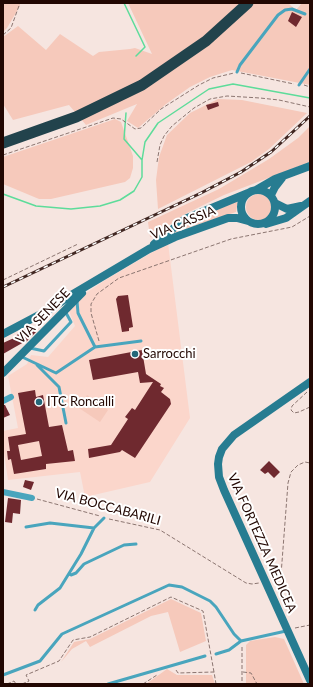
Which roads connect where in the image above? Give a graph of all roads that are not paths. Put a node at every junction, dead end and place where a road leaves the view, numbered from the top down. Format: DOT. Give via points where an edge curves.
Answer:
graph roads {
  1 [pos="238,3"];
  2 [pos="248,3"];
  3 [pos="305,14"];
  4 [pos="310,69"];
  5 [pos="237,72"];
  6 [pos="300,85"];
  7 [pos="3,136"];
  8 [pos="3,143"];
  9 [pos="310,166"];
  10 [pos="285,176"];
  11 [pos="252,191"];
  12 [pos="273,199"];
  13 [pos="307,203"];
  14 [pos="248,221"];
  15 [pos="262,224"];
  16 [pos="149,249"];
  17 [pos="102,278"];
  18 [pos="77,297"];
  19 [pos="59,303"];
  20 [pos="62,313"];
  21 [pos="3,334"];
  22 [pos="141,342"];
  23 [pos="95,347"];
  24 [pos="28,348"];
  25 [pos="20,356"];
  26 [pos="36,364"];
  27 [pos="3,373"];
  28 [pos="56,373"];
  29 [pos="310,382"];
  30 [pos="57,384"];
  31 [pos="11,397"];
  32 [pos="3,401"];
  33 [pos="66,423"];
  34 [pos="3,492"];
  35 [pos="32,498"];
  36 [pos="104,518"];
  37 [pos="26,527"];
  38 [pos="94,528"];
  39 [pos="136,544"];
  40 [pos="69,574"];
  41 [pos="35,610"];
  42 [pos="288,630"];
  43 [pos="242,641"];
  44 [pos="216,654"];
  45 [pos="205,656"];
  46 [pos="3,675"];
  47 [pos="310,680"];
  48 [pos="108,684"];
  1 -- 7 [label="highway" via="201,37 138,81 74,112"];
  2 -- 8 [label="highway" via="206,42 142,85 76,117"];
  3 -- 5 [label="lane" via="292,9 278,15"];
  4 -- 6 [label="lane"];
  9 -- 10 [label="main road, VIA CASSIA"];
  10 -- 11 [label="main road, VIA CASSIA"];
  10 -- 12 [label="main road" via="277,184"];
  11 -- 12 [label="main road" via="262,190"];
  11 -- 14 [label="main road" via="242,202 241,207 244,218"];
  11 -- 16 [label="main road, VIA CASSIA" via="185,219"];
  12 -- 13 [label="main road" via="289,209"];
  12 -- 15 [label="main road" via="276,208 272,219"];
  13 -- 15 [label="main road" via="286,218"];
  14 -- 15 [label="main road, VIA CASSIA"];
  14 -- 16 [label="main road, VIA CASSIA" via="228,218 184,232"];
  16 -- 17 [label="main road, VIA CASSIA"];
  17 -- 18 [label="main road, VIA SENESE"];
  17 -- 19 [label="main road"];
  18 -- 20 [label="main road, VIA SENESE"];
  18 -- 23 [label="lane" via="78,313"];
  19 -- 20 [label="main road" via="63,307"];
  19 -- 21 [label="main road"];
  20 -- 24 [label="main road, VIA SENESE"];
  20 -- 24 [label="lane" via="71,322 44,352"];
  22 -- 23 [label="lane"];
  23 -- 28 [label="lane"];
  24 -- 25 [label="main road, VIA SENESE"];
  25 -- 26 [label="lane"];
  25 -- 27 [label="main road, VIA SENESE"];
  26 -- 28 [label="lane"];
  26 -- 30 [label="lane"];
  28 -- 30 [label="lane"];
  29 -- 42 [label="main road, VIA FORTEZZA MEDICEA" via="234,435 218,457 221,483"];
  30 -- 33 [label="lane"];
  31 -- 32 [label="street"];
  34 -- 35 [label="street"];
  36 -- 38 [label="lane"];
  37 -- 38 [label="lane" via="50,523"];
  38 -- 40 [label="lane"];
  39 -- 40 [label="lane" via="124,545 84,564 76,573"];
  40 -- 41 [label="lane" via="60,588"];
  42 -- 43 [label="lane"];
  42 -- 47 [label="main road, VIA FORTEZZA MEDICEA"];
  43 -- 44 [label="lane" via="229,650"];
  43 -- 46 [label="lane" via="210,601 182,587 169,585 62,634 40,661"];
  45 -- 48 [label="lane"];
}
